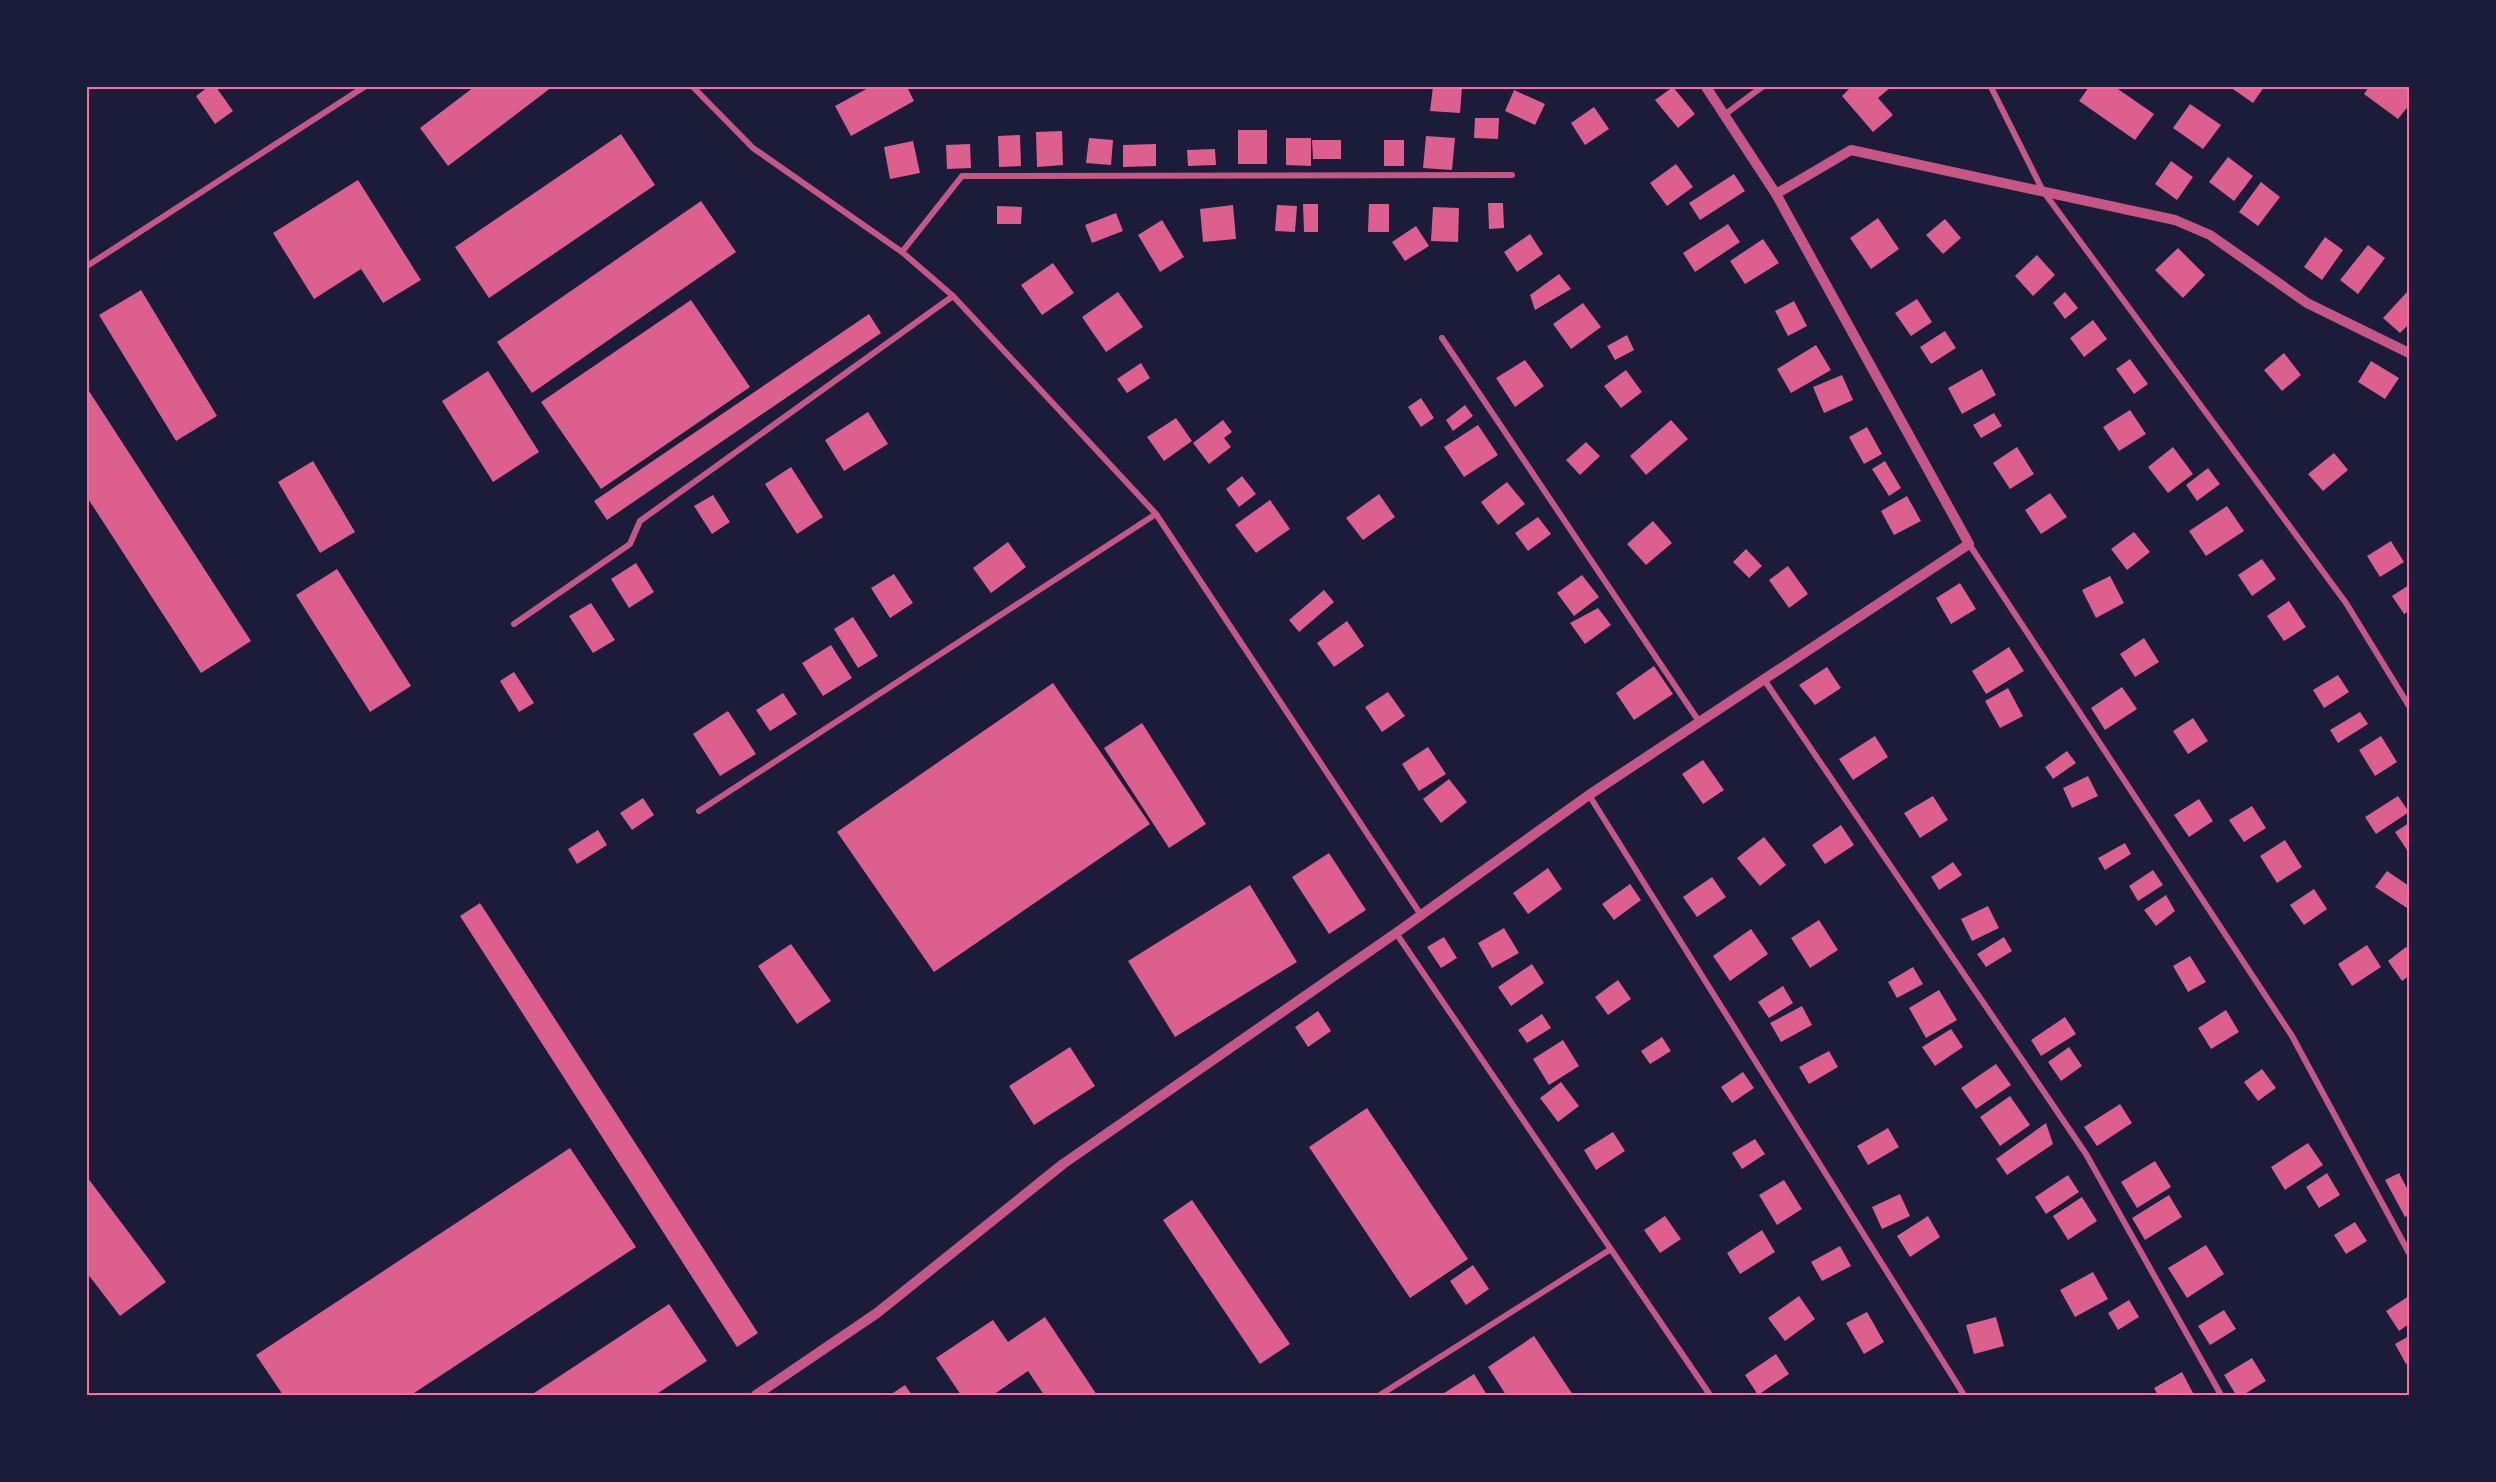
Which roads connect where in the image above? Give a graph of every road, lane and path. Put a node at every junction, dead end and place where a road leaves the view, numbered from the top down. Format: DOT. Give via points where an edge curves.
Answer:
graph roads {
  1 [pos="364,87"];
  2 [pos="693,87"];
  3 [pos="1706,87"];
  4 [pos="1762,87"];
  5 [pos="1991,87"];
  6 [pos="1724,115"];
  7 [pos="1512,175"];
  8 [pos="2043,191"];
  9 [pos="1776,194"];
  10 [pos="902,252"];
  11 [pos="87,266"];
  12 [pos="953,296"];
  13 [pos="1442,338"];
  14 [pos="2409,353"];
  15 [pos="1156,514"];
  16 [pos="1970,543"];
  17 [pos="514,624"];
  18 [pos="1765,681"];
  19 [pos="2409,706"];
  20 [pos="1700,724"];
  21 [pos="1589,795"];
  22 [pos="699,811"];
  23 [pos="1421,915"];
  24 [pos="1396,933"];
  25 [pos="1611,1249"];
  26 [pos="2409,1253"];
  27 [pos="756,1395"];
  28 [pos="1380,1395"];
  29 [pos="1710,1395"];
  30 [pos="1964,1395"];
  31 [pos="2221,1395"];
  1 -- 11 [label="street"];
  2 -- 10 [label="street" via="753,148"];
  3 -- 6 [label="street"];
  4 -- 6 [label="street"];
  5 -- 8 [label="street"];
  6 -- 9 [label="street"];
  7 -- 10 [label="street" via="962,176"];
  8 -- 9 [label="street" via="1851,150"];
  8 -- 14 [label="street" via="2175,220 2210,235 2307,303"];
  8 -- 19 [label="street" via="2346,603"];
  9 -- 16 [label="street"];
  10 -- 12 [label="street"];
  12 -- 15 [label="street"];
  12 -- 17 [label="street" via="640,520 630,544"];
  13 -- 20 [label="street"];
  15 -- 22 [label="street"];
  15 -- 23 [label="street"];
  16 -- 18 [label="street"];
  16 -- 26 [label="street" via="2292,1036"];
  18 -- 20 [label="street"];
  18 -- 31 [label="street" via="2086,1154"];
  20 -- 21 [label="street"];
  21 -- 23 [label="street"];
  21 -- 30 [label="street"];
  23 -- 24 [label="street"];
  24 -- 25 [label="street"];
  24 -- 27 [label="street" via="1063,1164 878,1313"];
  25 -- 28 [label="street"];
  25 -- 29 [label="street"];
}
